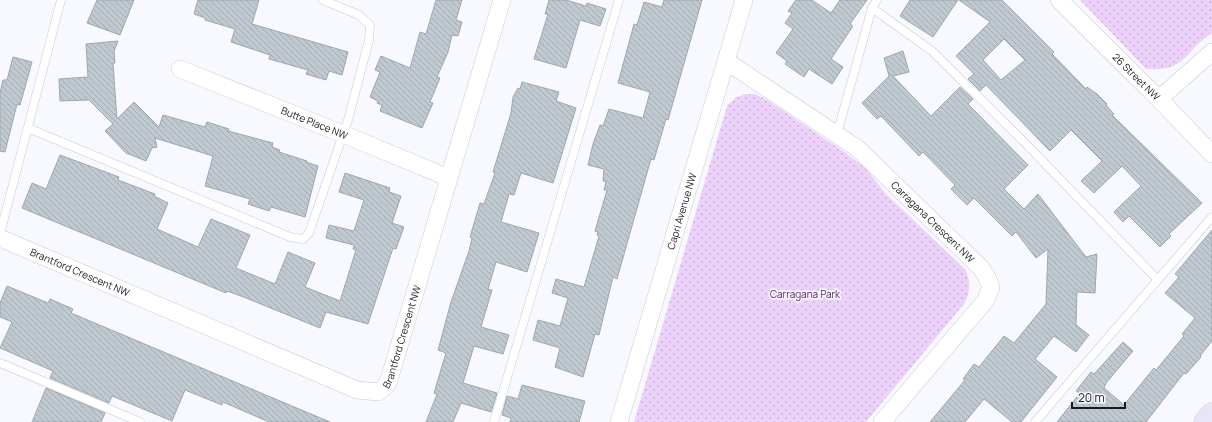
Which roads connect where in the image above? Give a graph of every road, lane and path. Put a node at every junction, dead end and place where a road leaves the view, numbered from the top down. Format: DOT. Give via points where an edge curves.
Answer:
graph roads {
  1 [pos="61,0"];
  2 [pos="323,0"];
  3 [pos="502,0"];
  4 [pos="619,0"];
  5 [pos="744,0"];
  6 [pos="877,0"];
  7 [pos="1059,0"];
  8 [pos="872,8"];
  9 [pos="1212,52"];
  10 [pos="726,61"];
  11 [pos="180,69"];
  12 [pos="1159,98"];
  13 [pos="28,128"];
  14 [pos="343,134"];
  15 [pos="837,134"];
  16 [pos="1212,154"];
  17 [pos="449,178"];
  18 [pos="1212,217"];
  19 [pos="0,234"];
  20 [pos="0,238"];
  21 [pos="1158,280"];
  22 [pos="0,363"];
  23 [pos="1212,414"];
  24 [pos="140,422"];
  25 [pos="494,422"];
  26 [pos="619,422"];
  27 [pos="882,422"];
  28 [pos="1035,422"];
  29 [pos="1205,422"];
  1 -- 13 [label="lane"];
  2 -- 14 [label="lane" via="359,15 370,25 369,40"];
  3 -- 17 [label="street, Brantford Crescent NW"];
  4 -- 25 [label="lane"];
  5 -- 10 [label="street, Capri Avenue NW"];
  6 -- 8 [label="lane"];
  7 -- 12 [label="street, 26 Street NW"];
  8 -- 15 [label="lane"];
  8 -- 21 [label="lane" via="932,51"];
  9 -- 12 [label="street"];
  10 -- 15 [label="street, Carragana Crescent NW"];
  10 -- 26 [label="street, Capri Avenue NW"];
  11 -- 14 [label="street, Butte Place NW"];
  12 -- 16 [label="street, 26 Street NW"];
  13 -- 14 [label="lane" via="290,237 303,239 309,233"];
  13 -- 19 [label="lane"];
  14 -- 17 [label="street, Butte Place NW"];
  15 -- 27 [label="street, Carragana Crescent NW" via="874,163 981,268 991,287 986,300"];
  17 -- 20 [label="street, Brantford Crescent NW" via="389,380 378,392 357,390"];
  18 -- 21 [label="lane"];
  21 -- 28 [label="lane"];
  22 -- 24 [label="lane"];
  23 -- 29 [label="street"];
}
